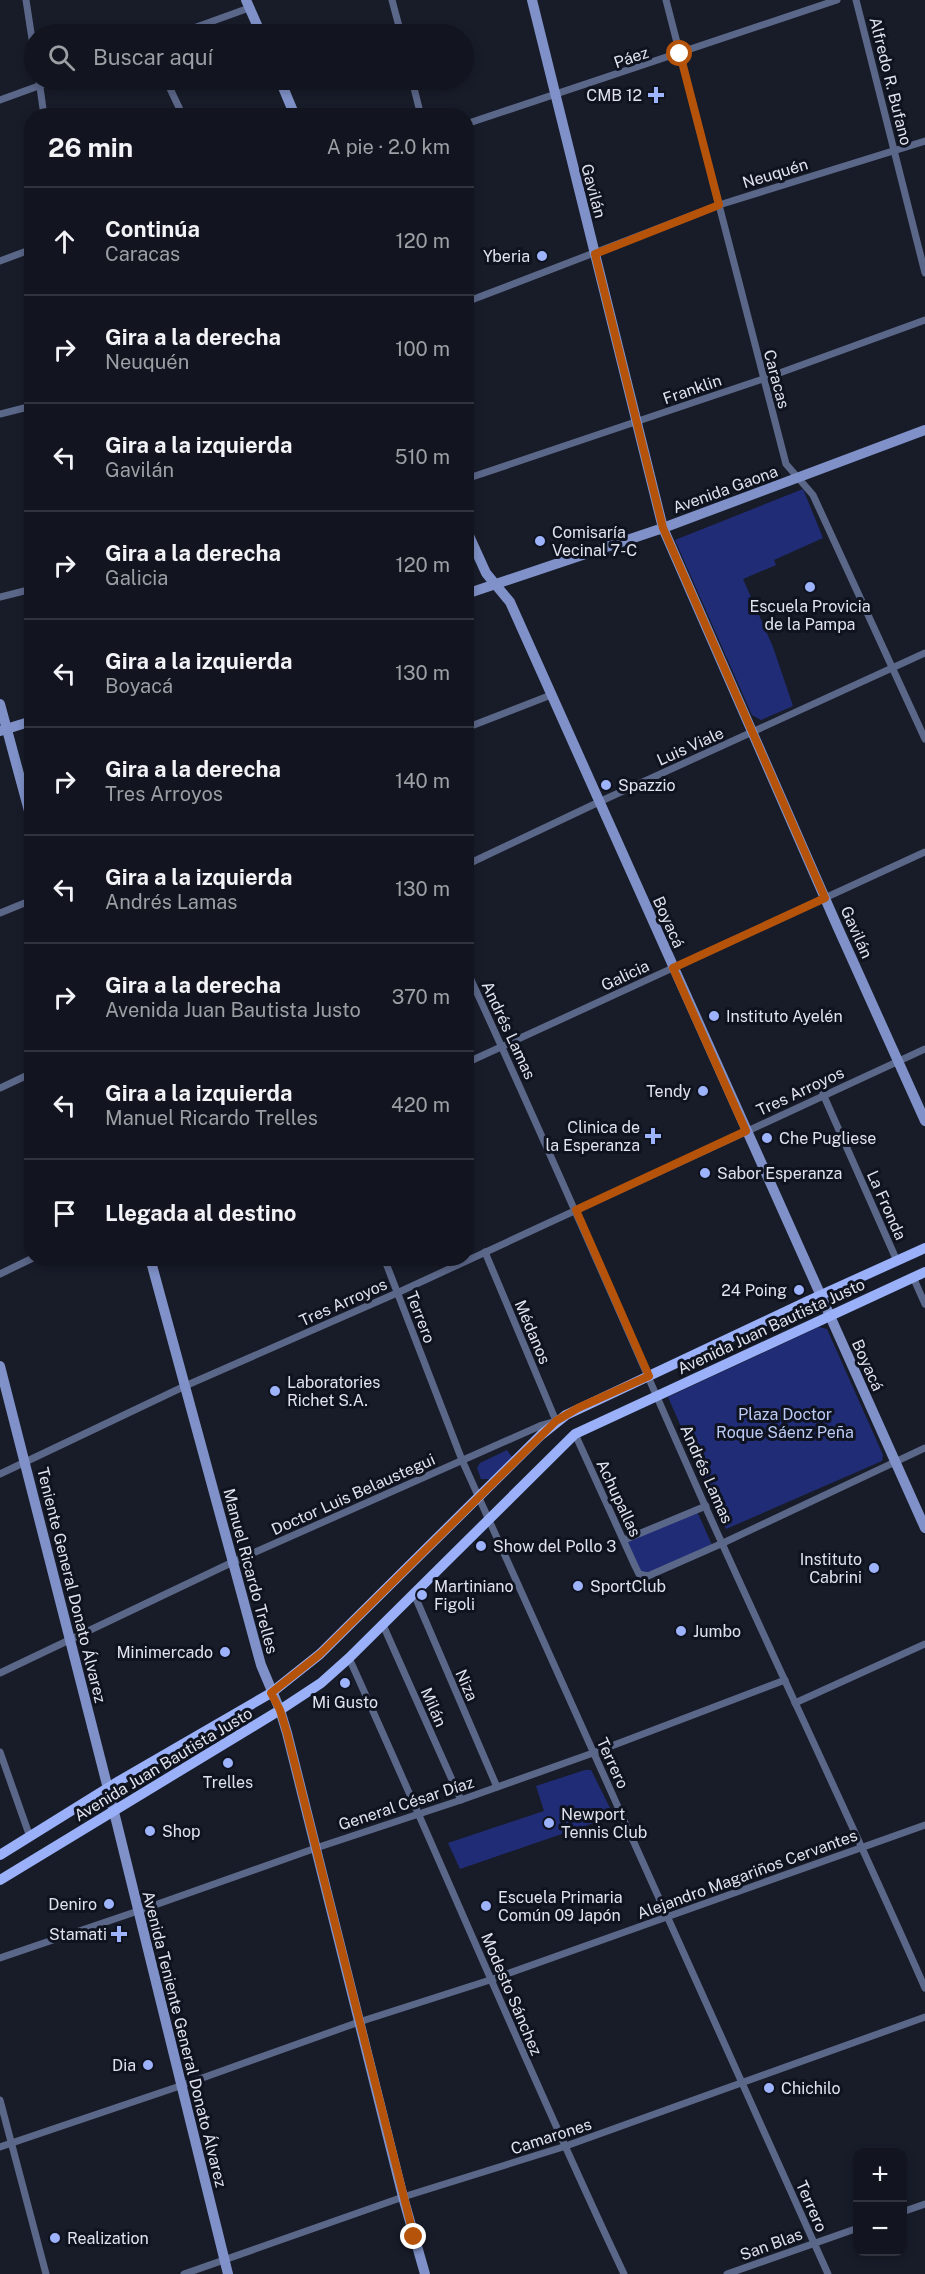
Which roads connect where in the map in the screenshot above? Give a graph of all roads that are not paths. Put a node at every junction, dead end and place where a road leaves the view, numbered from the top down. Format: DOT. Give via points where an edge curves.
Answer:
graph roads {
  1 [pos="26,0"];
  2 [pos="392,0"];
  3 [pos="532,0"];
  4 [pos="666,0"];
  5 [pos="837,0"];
  6 [pos="856,0"];
  7 [pos="248,4"];
  8 [pos="30,24"];
  9 [pos="201,24"];
  10 [pos="257,24"];
  11 [pos="398,24"];
  12 [pos="680,54"];
  13 [pos="24,89"];
  14 [pos="40,90"];
  15 [pos="171,90"];
  16 [pos="284,90"];
  17 [pos="414,90"];
  18 [pos="554,96"];
  19 [pos="0,100"];
  20 [pos="43,108"];
  21 [pos="179,108"];
  22 [pos="292,108"];
  23 [pos="419,108"];
  24 [pos="474,121"];
  25 [pos="925,141"];
  26 [pos="894,152"];
  27 [pos="719,205"];
  28 [pos="24,252"];
  29 [pos="595,254"];
  30 [pos="0,261"];
  31 [pos="925,273"];
  32 [pos="474,299"];
  33 [pos="925,320"];
  34 [pos="763,379"];
  35 [pos="24,408"];
  36 [pos="0,414"];
  37 [pos="638,422"];
  38 [pos="925,430"];
  39 [pos="474,476"];
  40 [pos="797,478"];
  41 [pos="663,528"];
  42 [pos="474,548"];
  43 [pos="496,585"];
  44 [pos="24,591"];
  45 [pos="474,592"];
  46 [pos="0,597"];
  47 [pos="925,653"];
  48 [pos="892,668"];
  49 [pos="551,695"];
  50 [pos="0,704"];
  51 [pos="24,723"];
  52 [pos="474,725"];
  53 [pos="3,730"];
  54 [pos="752,732"];
  55 [pos="925,739"];
  56 [pos="24,797"];
  57 [pos="598,802"];
  58 [pos="925,852"];
  59 [pos="474,862"];
  60 [pos="825,898"];
  61 [pos="24,903"];
  62 [pos="0,913"];
  63 [pos="673,968"];
  64 [pos="474,986"];
  65 [pos="502,1046"];
  66 [pos="925,1049"];
  67 [pos="474,1059"];
  68 [pos="898,1061"];
  69 [pos="24,1077"];
  70 [pos="0,1088"];
  71 [pos="823,1094"];
  72 [pos="925,1121"];
  73 [pos="746,1131"];
  74 [pos="576,1210"];
  75 [pos="925,1248"];
  76 [pos="485,1252"];
  77 [pos="474,1257"];
  78 [pos="897,1261"];
  79 [pos="24,1262"];
  80 [pos="152,1266"];
  81 [pos="387,1266"];
  82 [pos="455,1266"];
  83 [pos="925,1272"];
  84 [pos="0,1274"];
  85 [pos="913,1277"];
  86 [pos="397,1293"];
  87 [pos="820,1295"];
  88 [pos="925,1304"];
  89 [pos="829,1316"];
  90 [pos="0,1366"];
  91 [pos="649,1376"];
  92 [pos="185,1386"];
  93 [pos="658,1394"];
  94 [pos="556,1421"];
  95 [pos="575,1434"];
  96 [pos="925,1448"];
  97 [pos="462,1460"];
  98 [pos="26,1462"];
  99 [pos="896,1462"];
  100 [pos="0,1474"];
  101 [pos="479,1497"];
  102 [pos="706,1506"];
  103 [pos="489,1517"];
  104 [pos="925,1528"];
  105 [pos="624,1540"];
  106 [pos="723,1543"];
  107 [pos="233,1562"];
  108 [pos="414,1594"];
  109 [pos="383,1625"];
  110 [pos="69,1639"];
  111 [pos="925,1644"];
  112 [pos="348,1658"];
  113 [pos="0,1673"];
  114 [pos="785,1680"];
  115 [pos="271,1693"];
  116 [pos="795,1702"];
  117 [pos="280,1710"];
  118 [pos="0,1752"];
  119 [pos="593,1753"];
  120 [pos="497,1787"];
  121 [pos="107,1788"];
  122 [pos="461,1800"];
  123 [pos="114,1812"];
  124 [pos="419,1814"];
  125 [pos="925,1825"];
  126 [pos="30,1837"];
  127 [pos="863,1847"];
  128 [pos="316,1848"];
  129 [pos="0,1855"];
  130 [pos="0,1880"];
  131 [pos="138,1911"];
  132 [pos="668,1916"];
  133 [pos="0,1958"];
  134 [pos="490,1980"];
  135 [pos="925,1988"];
  136 [pos="925,2017"];
  137 [pos="359,2022"];
  138 [pos="742,2084"];
  139 [pos="180,2086"];
  140 [pos="0,2100"];
  141 [pos="10,2144"];
  142 [pos="0,2147"];
  143 [pos="564,2147"];
  144 [pos="403,2197"];
  145 [pos="925,2204"];
  146 [pos="907,2211"];
  147 [pos="853,2230"];
  148 [pos="814,2243"];
  149 [pos="224,2260"];
  150 [pos="46,2274"];
  151 [pos="184,2274"];
  152 [pos="228,2274"];
  153 [pos="425,2274"];
  154 [pos="624,2274"];
  155 [pos="728,2274"];
  156 [pos="828,2274"];
  1 -- 8 [label="street"];
  2 -- 11 [label="street"];
  3 -- 18 [label="street, Gavilán"];
  4 -- 12 [label="street, Caracas"];
  5 -- 12 [label="street, Páez"];
  6 -- 26 [label="street, Alfredo R. Bufano"];
  7 -- 9 [label="street"];
  7 -- 10 [label="street"];
  12 -- 18 [label="street, Páez"];
  12 -- 27 [label="street, Caracas"];
  13 -- 19 [label="street"];
  14 -- 20 [label="street"];
  15 -- 21 [label="street"];
  16 -- 22 [label="street"];
  17 -- 23 [label="street"];
  18 -- 24 [label="street, Páez"];
  18 -- 29 [label="street, Gavilán"];
  25 -- 26 [label="street, Neuquén"];
  26 -- 27 [label="street, Neuquén"];
  26 -- 31 [label="street, Alfredo R. Bufano"];
  27 -- 29 [label="street, Neuquén"];
  27 -- 34 [label="street, Caracas"];
  28 -- 30 [label="street"];
  29 -- 32 [label="street, Neuquén"];
  29 -- 37 [label="street, Gavilán"];
  33 -- 34 [label="street, Franklin"];
  34 -- 37 [label="street, Franklin"];
  34 -- 40 [label="street, Caracas" via="786,464"];
  35 -- 36 [label="street"];
  37 -- 39 [label="street, Franklin"];
  37 -- 41 [label="street, Gavilán"];
  38 -- 40 [label="street, Avenida Gaona"];
  40 -- 41 [label="street, Avenida Gaona"];
  40 -- 48 [label="street, Caracas" via="813,495"];
  41 -- 43 [label="street, Avenida Gaona"];
  41 -- 54 [label="street, Gavilán"];
  42 -- 43 [label="street, Boyacá"];
  43 -- 45 [label="street, Avenida Gaona"];
  43 -- 49 [label="street, Boyacá" via="510,602"];
  44 -- 46 [label="street"];
  47 -- 48 [label="street, Luis Viale"];
  48 -- 54 [label="street, Luis Viale"];
  48 -- 55 [label="street, Caracas"];
  49 -- 52 [label="street"];
  49 -- 57 [label="street, Boyacá"];
  50 -- 53 [label="street"];
  51 -- 53 [label="street"];
  53 -- 56 [label="street"];
  54 -- 57 [label="street, Luis Viale"];
  54 -- 60 [label="street, Gavilán"];
  57 -- 59 [label="street, Luis Viale"];
  57 -- 63 [label="street, Boyacá"];
  58 -- 60 [label="street, Galicia"];
  60 -- 63 [label="street, Galicia"];
  60 -- 68 [label="street, Gavilán"];
  61 -- 62 [label="street"];
  63 -- 65 [label="street, Galicia"];
  63 -- 73 [label="street, Boyacá"];
  64 -- 65 [label="street, Andrés Lamas"];
  65 -- 67 [label="street, Galicia"];
  65 -- 74 [label="street, Andrés Lamas"];
  66 -- 68 [label="street, Tres Arroyos"];
  68 -- 71 [label="street, Tres Arroyos"];
  68 -- 72 [label="street, Gavilán"];
  69 -- 70 [label="street"];
  71 -- 73 [label="street, Tres Arroyos"];
  71 -- 78 [label="street, La Fronda"];
  73 -- 74 [label="street, Tres Arroyos"];
  73 -- 87 [label="street, Boyacá"];
  74 -- 76 [label="street, Tres Arroyos"];
  74 -- 91 [label="street, Andrés Lamas"];
  75 -- 78 [label="main road, Avenida Juan Bautista Justo"];
  76 -- 77 [label="street, Tres Arroyos"];
  76 -- 94 [label="street, Médanos"];
  78 -- 87 [label="main road, Avenida Juan Bautista Justo"];
  79 -- 84 [label="street"];
  80 -- 92 [label="street, Manuel Ricardo Trelles"];
  81 -- 86 [label="street, Terrero"];
  82 -- 86 [label="street, Tres Arroyos"];
  83 -- 85 [label="main road, Avenida Juan Bautista Justo"];
  85 -- 88 [label="street"];
  85 -- 89 [label="main road, Avenida Juan Bautista Justo"];
  86 -- 92 [label="street, Tres Arroyos"];
  86 -- 97 [label="street, Terrero"];
  87 -- 89 [label="street, Boyacá"];
  87 -- 91 [label="main road, Avenida Juan Bautista Justo"];
  89 -- 93 [label="main road, Avenida Juan Bautista Justo"];
  89 -- 99 [label="street, Boyacá"];
  90 -- 98 [label="street, Teniente General Donato Álvarez"];
  91 -- 93 [label="street, Andrés Lamas"];
  91 -- 94 [label="main road, Avenida Juan Bautista Justo"];
  92 -- 98 [label="street, Tres Arroyos"];
  92 -- 107 [label="street, Manuel Ricardo Trelles"];
  93 -- 95 [label="main road, Avenida Juan Bautista Justo"];
  93 -- 102 [label="street, Andrés Lamas"];
  94 -- 97 [label="street, Doctor Luis Belaustegui"];
  94 -- 101 [label="main road, Avenida Juan Bautista Justo"];
  95 -- 103 [label="main road, Avenida Juan Bautista Justo"];
  95 -- 105 [label="street, Achupallas"];
  96 -- 99 [label="street"];
  97 -- 101 [label="street, Terrero"];
  97 -- 107 [label="street, Doctor Luis Belaustegui"];
  98 -- 100 [label="street, Tres Arroyos"];
  98 -- 110 [label="street, Teniente General Donato Álvarez"];
  99 -- 104 [label="street, Boyacá"];
  99 -- 106 [label="street"];
  101 -- 103 [label="street, Terrero"];
  101 -- 115 [label="main road, Avenida Juan Bautista Justo" via="320,1654"];
  102 -- 105 [label="street"];
  102 -- 106 [label="street, Andrés Lamas"];
  103 -- 108 [label="main road, Avenida Juan Bautista Justo"];
  103 -- 119 [label="street, Terrero"];
  105 -- 106 [label="street, Achupallas" via="639,1574 648,1576"];
  106 -- 114 [label="street, Andrés Lamas"];
  107 -- 110 [label="street, Doctor Luis Belaustegui"];
  107 -- 115 [label="street, Manuel Ricardo Trelles"];
  108 -- 109 [label="main road, Avenida Juan Bautista Justo"];
  108 -- 120 [label="street, Niza"];
  109 -- 112 [label="main road, Avenida Juan Bautista Justo"];
  109 -- 122 [label="street, Milán"];
  110 -- 113 [label="street, Doctor Luis Belaustegui"];
  110 -- 121 [label="street, Teniente General Donato Álvarez"];
  111 -- 116 [label="street"];
  112 -- 117 [label="main road, Avenida Juan Bautista Justo" via="321,1683"];
  112 -- 124 [label="street, Modesto Sánchez"];
  114 -- 116 [label="street, Andrés Lamas"];
  114 -- 119 [label="street, General César Díaz"];
  115 -- 117 [label="street, Manuel Ricardo Trelles"];
  115 -- 121 [label="main road, Avenida Juan Bautista Justo"];
  116 -- 127 [label="street, Andrés Lamas"];
  117 -- 123 [label="main road, Avenida Juan Bautista Justo"];
  117 -- 128 [label="street, Manuel Ricardo Trelles"];
  118 -- 126 [label="street"];
  119 -- 120 [label="street, General César Díaz"];
  119 -- 132 [label="street, Terrero"];
  120 -- 122 [label="street, General César Díaz"];
  121 -- 123 [label="street, Teniente General Donato Álvarez"];
  121 -- 126 [label="main road, Avenida Juan Bautista Justo"];
  122 -- 124 [label="street, General César Díaz"];
  123 -- 130 [label="main road, Avenida Juan Bautista Justo"];
  123 -- 131 [label="street, Avenida Teniente General Donato Álvarez"];
  124 -- 128 [label="street, General César Díaz"];
  124 -- 134 [label="street, Modesto Sánchez"];
  125 -- 127 [label="street, Alejandro Magariños Cervantes"];
  126 -- 129 [label="main road, Avenida Juan Bautista Justo"];
  127 -- 132 [label="street, Alejandro Magariños Cervantes"];
  127 -- 135 [label="street, Andrés Lamas"];
  128 -- 131 [label="street, General César Díaz"];
  128 -- 137 [label="street, Manuel Ricardo Trelles"];
  131 -- 133 [label="street, General César Díaz"];
  131 -- 139 [label="street, Avenida Teniente General Donato Álvarez"];
  132 -- 134 [label="street, Alejandro Magariños Cervantes"];
  132 -- 138 [label="street, Terrero"];
  134 -- 137 [label="street, Alejandro Magariños Cervantes"];
  134 -- 143 [label="street, Modesto Sánchez"];
  136 -- 138 [label="street, Camarones"];
  137 -- 139 [label="street, Alejandro Magariños Cervantes"];
  137 -- 144 [label="street, Manuel Ricardo Trelles"];
  138 -- 143 [label="street, Camarones"];
  138 -- 148 [label="street, Terrero"];
  139 -- 141 [label="street, Alejandro Magariños Cervantes"];
  139 -- 149 [label="street, Avenida Teniente General Donato Álvarez"];
  140 -- 141 [label="street"];
  141 -- 142 [label="street, Alejandro Magariños Cervantes"];
  141 -- 150 [label="street"];
  143 -- 144 [label="street, Camarones"];
  143 -- 154 [label="street, Modesto Sánchez"];
  144 -- 149 [label="street, Camarones"];
  144 -- 153 [label="street, Manuel Ricardo Trelles"];
  145 -- 146 [label="street"];
  147 -- 148 [label="street, San Blas"];
  148 -- 155 [label="street, San Blas"];
  148 -- 156 [label="street, Terrero"];
  149 -- 151 [label="street, Camarones"];
  149 -- 152 [label="street, Avenida Teniente General Donato Álvarez"];
}
